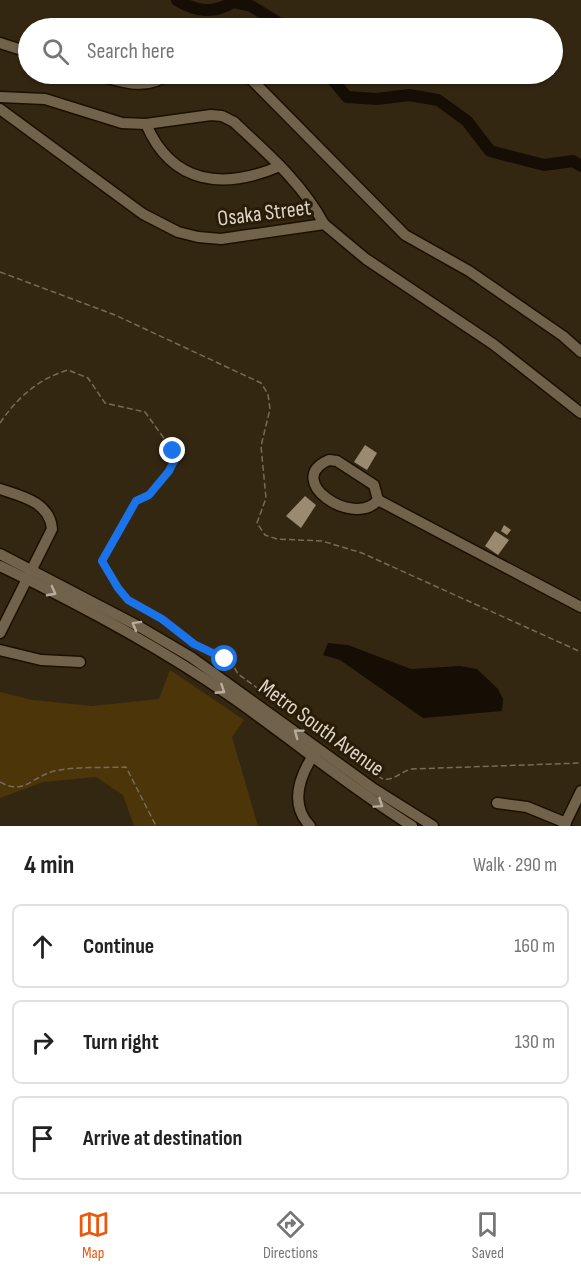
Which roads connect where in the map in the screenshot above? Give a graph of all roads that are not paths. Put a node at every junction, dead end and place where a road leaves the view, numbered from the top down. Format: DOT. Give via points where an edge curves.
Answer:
graph roads {
  1 [pos="0,43"];
  2 [pos="18,49"];
  3 [pos="256,84"];
  4 [pos="0,97"];
  5 [pos="0,109"];
  6 [pos="147,124"];
  7 [pos="280,166"];
  8 [pos="324,224"];
  9 [pos="581,352"];
  10 [pos="581,413"];
  11 [pos="0,489"];
  12 [pos="378,500"];
  13 [pos="0,554"];
  14 [pos="0,566"];
  15 [pos="30,574"];
  16 [pos="581,607"];
  17 [pos="0,633"];
  18 [pos="0,650"];
  19 [pos="80,662"];
  20 [pos="315,752"];
  21 [pos="581,791"];
  22 [pos="497,803"];
  23 [pos="565,825"];
  24 [pos="310,826"];
  25 [pos="412,826"];
  26 [pos="433,826"];
  1 -- 2 [label="street"];
  3 -- 9 [label="street" via="405,235 469,271"];
  4 -- 6 [label="street" via="45,99 122,123"];
  5 -- 8 [label="street, Osaka Street" via="143,214 178,232 221,239"];
  6 -- 7 [label="street" via="222,116 234,122"];
  6 -- 7 [label="street" via="160,152 201,178 236,180"];
  7 -- 8 [label="street" via="310,199"];
  8 -- 10 [label="street, Osaka Street" via="366,260 494,344"];
  11 -- 15 [label="street" via="37,504 51,518 49,538"];
  12 -- 12 [label="street" via="374,485 337,461 321,464 315,471 316,491 325,499 362,509 373,507"];
  12 -- 16 [label="street"];
  13 -- 15 [label="street, Metro South Avenue"];
  14 -- 15 [label="street, Metro South Avenue"];
  15 -- 17 [label="street"];
  15 -- 20 [label="street, Metro South Avenue" via="183,665"];
  18 -- 19 [label="street" via="41,660"];
  20 -- 24 [label="street" via="299,784 297,804"];
  20 -- 25 [label="street, Metro South Avenue, one-way"];
  20 -- 26 [label="street, Metro South Avenue"];
  21 -- 23 [label="street"];
  22 -- 23 [label="street" via="527,807"];
}
